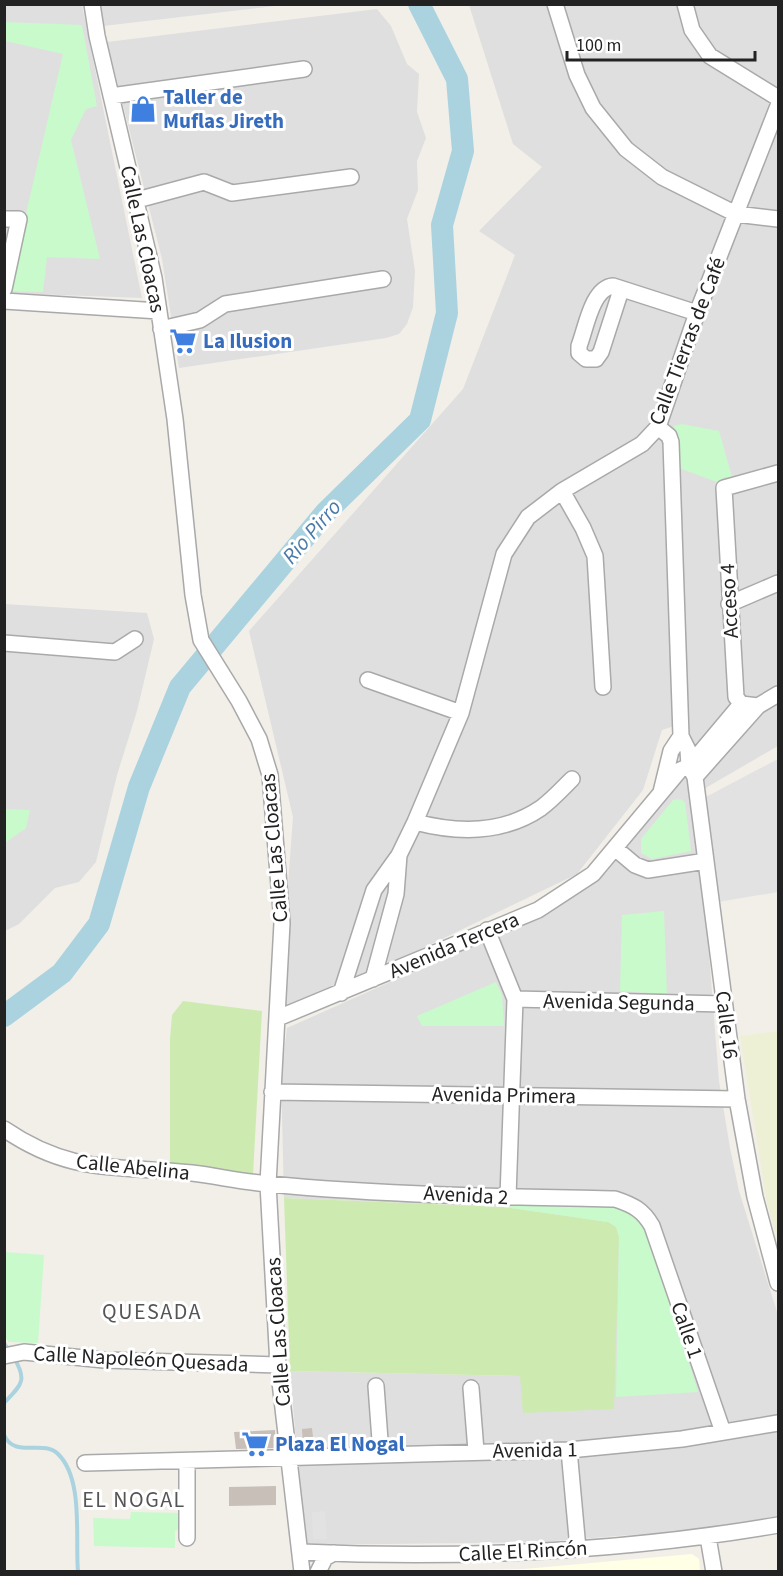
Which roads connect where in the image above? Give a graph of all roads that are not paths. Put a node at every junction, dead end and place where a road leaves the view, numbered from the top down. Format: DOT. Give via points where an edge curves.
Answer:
graph roads {
  1 [pos="92,4"];
  2 [pos="102,4"];
  3 [pos="555,4"];
  4 [pos="685,4"];
  5 [pos="95,26"];
  6 [pos="304,69"];
  7 [pos="111,96"];
  8 [pos="778,98"];
  9 [pos="778,106"];
  10 [pos="351,177"];
  11 [pos="137,200"];
  12 [pos="736,214"];
  13 [pos="12,219"];
  14 [pos="778,219"];
  15 [pos="383,279"];
  16 [pos="4,289"];
  17 [pos="621,290"];
  18 [pos="4,301"];
  19 [pos="159,311"];
  20 [pos="697,313"];
  21 [pos="161,329"];
  22 [pos="658,427"];
  23 [pos="778,473"];
  24 [pos="562,491"];
  25 [pos="778,583"];
  26 [pos="729,604"];
  27 [pos="135,639"];
  28 [pos="4,643"];
  29 [pos="368,680"];
  30 [pos="603,687"];
  31 [pos="778,694"];
  32 [pos="749,706"];
  33 [pos="461,713"];
  34 [pos="681,736"];
  35 [pos="692,771"];
  36 [pos="572,779"];
  37 [pos="660,796"];
  38 [pos="415,822"];
  39 [pos="616,849"];
  40 [pos="399,855"];
  41 [pos="706,861"];
  42 [pos="487,930"];
  43 [pos="373,980"];
  44 [pos="341,993"];
  45 [pos="515,999"];
  46 [pos="724,1004"];
  47 [pos="278,1018"];
  48 [pos="272,1092"];
  49 [pos="511,1095"];
  50 [pos="737,1099"];
  51 [pos="4,1129"];
  52 [pos="268,1184"];
  53 [pos="508,1197"];
  54 [pos="652,1226"];
  55 [pos="778,1283"];
  56 [pos="4,1356"];
  57 [pos="278,1365"];
  58 [pos="376,1386"];
  59 [pos="471,1388"];
  60 [pos="778,1423"];
  61 [pos="723,1432"];
  62 [pos="569,1450"];
  63 [pos="476,1451"];
  64 [pos="381,1454"];
  65 [pos="290,1459"];
  66 [pos="187,1462"];
  67 [pos="85,1463"];
  68 [pos="778,1525"];
  69 [pos="708,1537"];
  70 [pos="187,1539"];
  71 [pos="578,1549"];
  72 [pos="301,1552"];
  73 [pos="334,1553"];
  74 [pos="302,1572"];
  75 [pos="318,1572"];
  76 [pos="714,1572"];
  1 -- 5 [label="street, Calle Las Cloacas"];
  2 -- 5 [label="street"];
  3 -- 12 [label="street" via="577,75 593,108 626,149 662,177"];
  4 -- 8 [label="street" via="692,30 710,56"];
  5 -- 7 [label="street, Calle Las Cloacas"];
  6 -- 7 [label="street"];
  7 -- 11 [label="street, Calle Las Cloacas"];
  9 -- 12 [label="street, Calle Tierras de Café"];
  10 -- 11 [label="street" via="232,193 204,182"];
  11 -- 19 [label="street, Calle Las Cloacas"];
  12 -- 14 [label="street"];
  12 -- 20 [label="street, Calle Tierras de Café"];
  13 -- 16 [label="street"];
  15 -- 21 [label="street" via="225,304 200,320"];
  17 -- 20 [label="street"];
  18 -- 19 [label="street"];
  19 -- 21 [label="street, Calle Las Cloacas"];
  20 -- 22 [label="street, Calle Tierras de Café"];
  21 -- 47 [label="street, Calle Las Cloacas" via="201,640 240,701 259,739 270,775 282,923"];
  22 -- 24 [label="street, Calle Tierras de Café" via="642,444"];
  22 -- 34 [label="street" via="670,442"];
  23 -- 26 [label="street, Acceso 4" via="724,488"];
  24 -- 30 [label="street" via="595,556"];
  24 -- 33 [label="street, Calle Tierras de Café" via="528,517 504,554"];
  25 -- 26 [label="street"];
  26 -- 32 [label="street, Acceso 4" via="736,698"];
  27 -- 28 [label="street" via="115,652"];
  29 -- 33 [label="street"];
  31 -- 32 [label="street, Avenida Tercera"];
  32 -- 35 [label="street, Avenida Tercera"];
  33 -- 38 [label="street, Calle Tierras de Café"];
  34 -- 35 [label="street, Calle 16"];
  34 -- 37 [label="street" via="671,751"];
  35 -- 37 [label="street, Avenida Tercera" via="680,770"];
  35 -- 41 [label="street, Calle 16"];
  36 -- 38 [label="street" via="541,808 508,823 484,829 448,830"];
  37 -- 39 [label="street, Avenida Tercera"];
  38 -- 40 [label="street, Calle Tierras de Café"];
  39 -- 41 [label="street" via="635,866 648,870"];
  39 -- 42 [label="street, Avenida Tercera" via="593,874 538,910"];
  40 -- 43 [label="street, Calle Tierras de Café" via="396,894"];
  40 -- 44 [label="street, Calle Tierras de Café" via="374,890"];
  41 -- 46 [label="street, Calle 16"];
  42 -- 43 [label="street, Avenida Tercera"];
  42 -- 45 [label="street"];
  43 -- 44 [label="street, Avenida Tercera"];
  44 -- 47 [label="street, Avenida Tercera"];
  45 -- 46 [label="street, Avenida Segunda"];
  45 -- 49 [label="street"];
  46 -- 50 [label="street, Calle 16"];
  47 -- 48 [label="street, Calle Las Cloacas"];
  48 -- 49 [label="street, Avenida Primera"];
  48 -- 52 [label="street, Calle Las Cloacas"];
  49 -- 50 [label="street, Avenida Primera"];
  49 -- 53 [label="street"];
  50 -- 55 [label="street, Calle 16" via="755,1197"];
  51 -- 52 [label="street, Calle Abelina" via="52,1156 81,1164"];
  52 -- 53 [label="street, Avenida 2"];
  52 -- 57 [label="street, Calle Las Cloacas"];
  53 -- 54 [label="street, Avenida 2" via="615,1199 632,1204"];
  54 -- 61 [label="street, Calle 1"];
  56 -- 57 [label="street, Calle Napoleón Quesada" via="24,1352 104,1360"];
  57 -- 65 [label="street, Calle Las Cloacas"];
  58 -- 64 [label="street"];
  59 -- 63 [label="street"];
  60 -- 61 [label="street, Avenida 1"];
  61 -- 62 [label="street, Avenida 1"];
  62 -- 63 [label="street, Avenida 1"];
  62 -- 71 [label="street"];
  63 -- 64 [label="street, Avenida 1"];
  64 -- 65 [label="street, Avenida 1"];
  65 -- 66 [label="street, Avenida 1"];
  65 -- 72 [label="street, Calle Las Cloacas"];
  66 -- 67 [label="street, Avenida 1"];
  66 -- 70 [label="street"];
  68 -- 69 [label="street, Calle El Rincón"];
  69 -- 71 [label="street, Calle El Rincón"];
  69 -- 76 [label="street"];
  71 -- 73 [label="street, Calle El Rincón" via="507,1554"];
  72 -- 73 [label="street, Calle El Rincón"];
  72 -- 74 [label="street, Calle Las Cloacas"];
  73 -- 75 [label="street" via="325,1558"];
}
